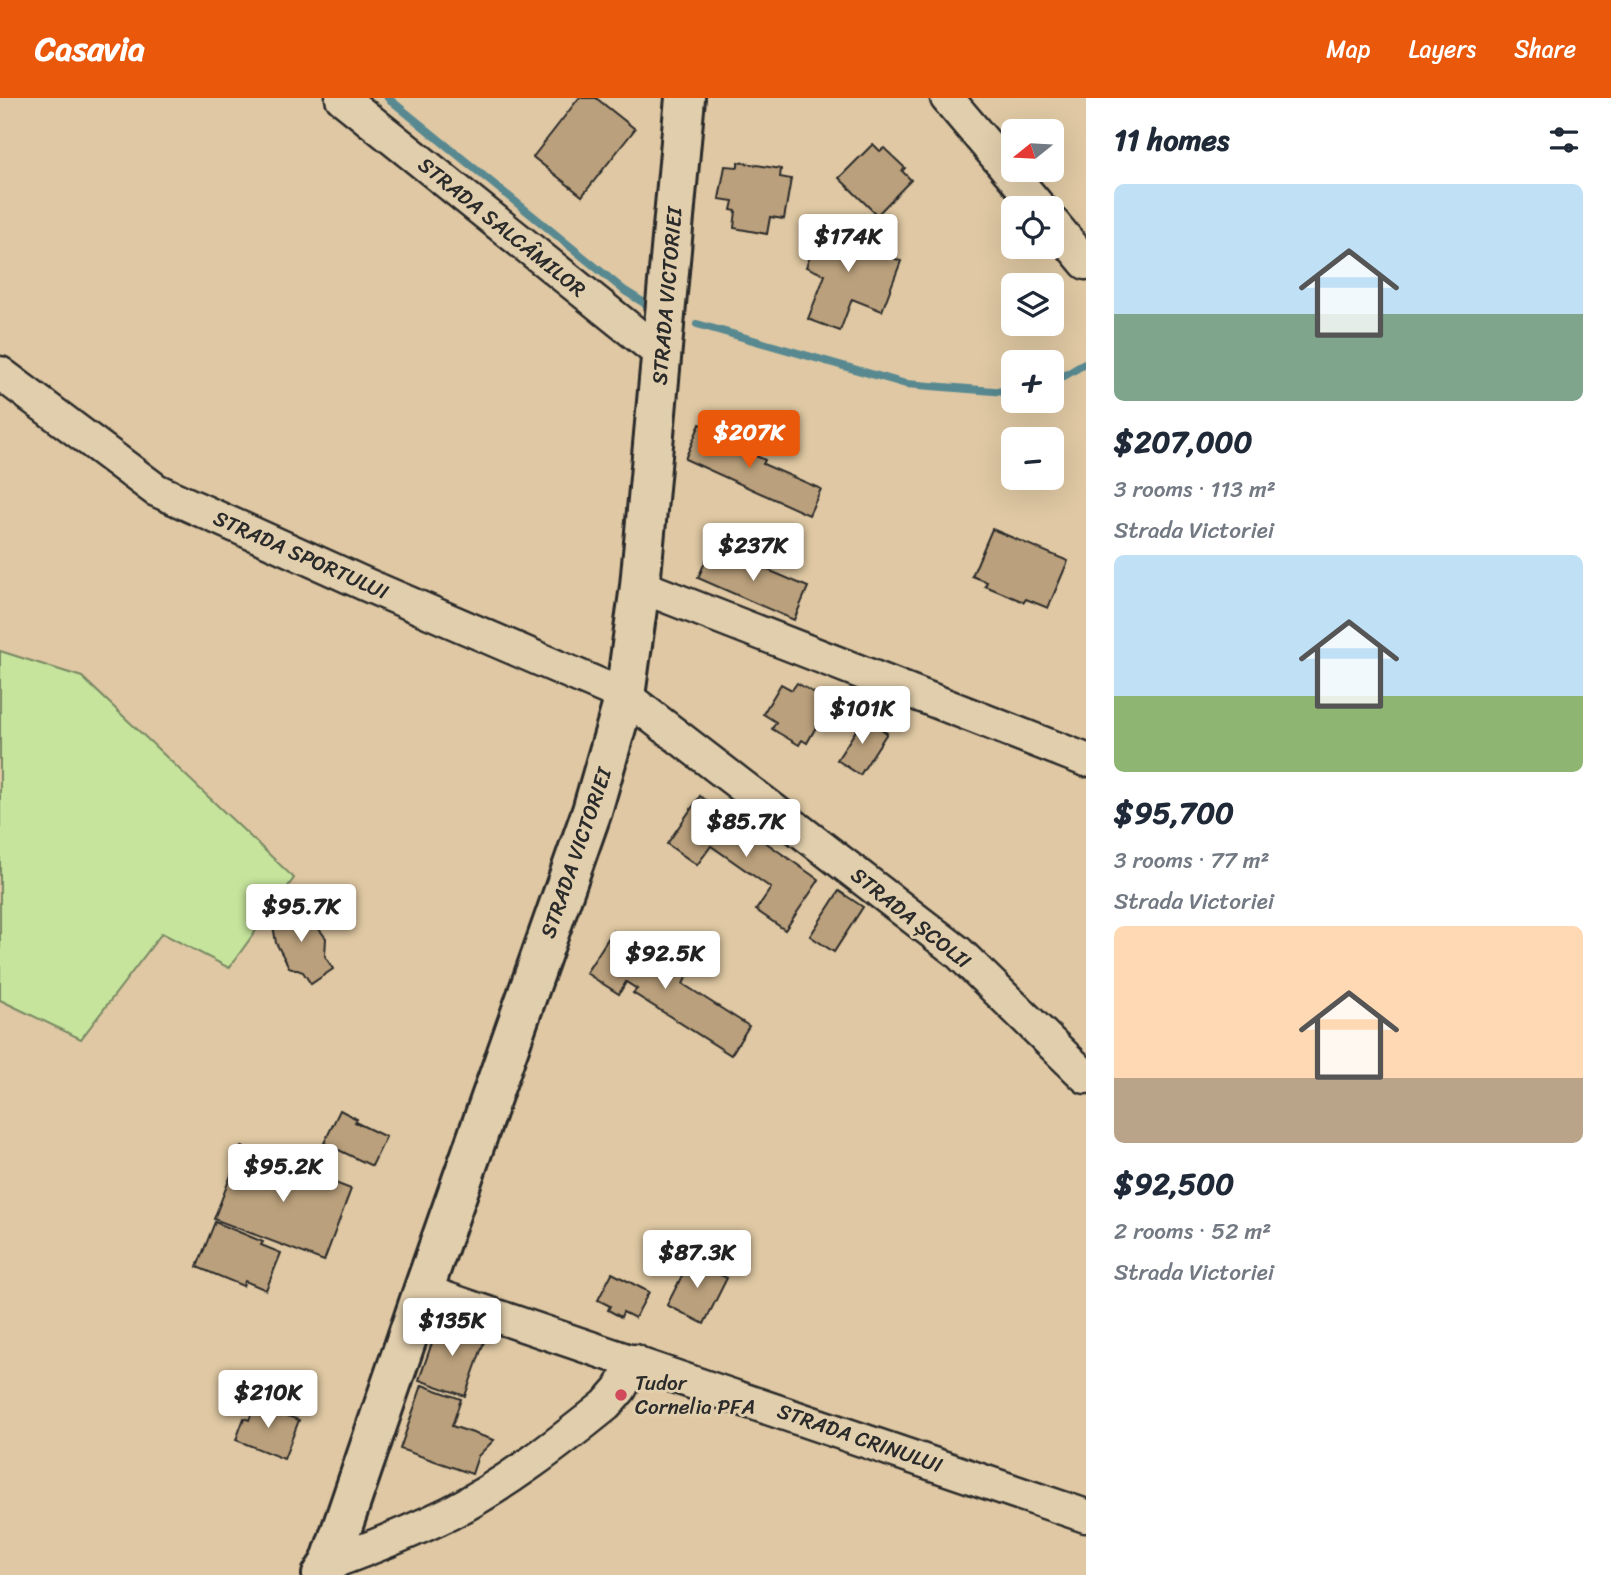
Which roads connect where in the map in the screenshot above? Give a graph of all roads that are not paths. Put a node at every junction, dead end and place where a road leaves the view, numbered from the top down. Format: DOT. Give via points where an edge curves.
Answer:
graph roads {
  1 [pos="342,98"];
  2 [pos="685,98"];
  3 [pos="947,98"];
  4 [pos="1030,196"];
  5 [pos="1064,236"];
  6 [pos="1086,263"];
  7 [pos="662,355"];
  8 [pos="0,373"];
  9 [pos="640,586"];
  10 [pos="625,696"];
  11 [pos="1086,760"];
  12 [pos="1086,1077"];
  13 [pos="423,1291"];
  14 [pos="635,1361"];
  15 [pos="1086,1516"];
  16 [pos="326,1569"];
  1 -- 7 [label="street, STRADA SALCÂMILOR"];
  2 -- 7 [label="street, STRADA VICTORIEI"];
  3 -- 4 [label="street"];
  5 -- 6 [label="street"];
  7 -- 9 [label="street, STRADA VICTORIEI"];
  8 -- 10 [label="street, STRADA SPORTULUI" via="156,490"];
  9 -- 10 [label="street, STRADA VICTORIEI"];
  9 -- 11 [label="street"];
  10 -- 12 [label="street, STRADA ȘCOLII" via="958,952"];
  10 -- 13 [label="street, STRADA VICTORIEI" via="592,811"];
  13 -- 14 [label="street, STRADA CRINULUI"];
  13 -- 16 [label="street, STRADA VICTORIEI"];
  14 -- 15 [label="street, STRADA CRINULUI"];
  14 -- 16 [label="street" via="606,1405 492,1489"];
}
